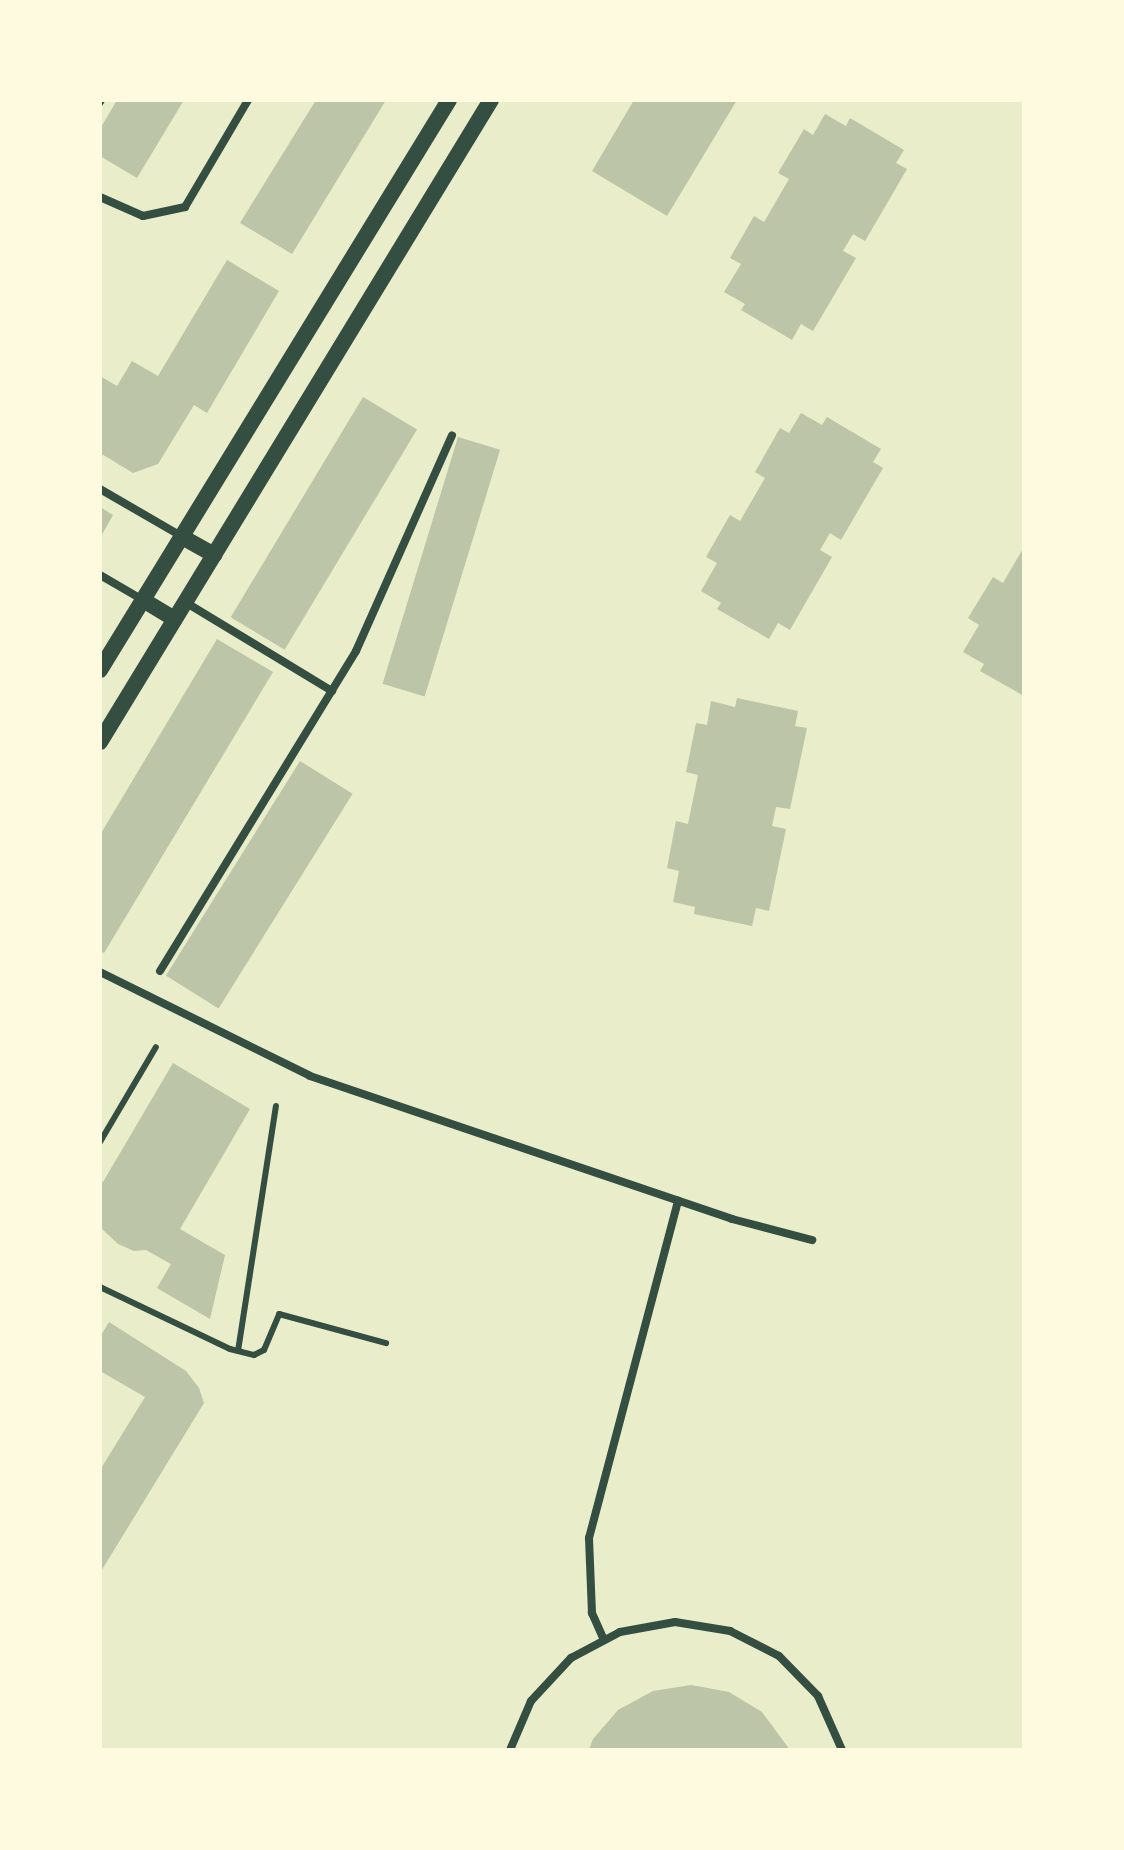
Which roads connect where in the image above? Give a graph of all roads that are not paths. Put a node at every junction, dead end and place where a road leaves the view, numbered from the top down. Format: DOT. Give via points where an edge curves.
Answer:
graph roads {
  1 [pos="248,100"];
  2 [pos="449,100"];
  3 [pos="491,100"];
  4 [pos="100,197"];
  5 [pos="452,435"];
  6 [pos="100,489"];
  7 [pos="182,537"];
  8 [pos="214,555"];
  9 [pos="100,575"];
  10 [pos="143,600"];
  11 [pos="185,602"];
  12 [pos="175,619"];
  13 [pos="100,670"];
  14 [pos="332,691"];
  15 [pos="100,742"];
  16 [pos="160,971"];
  17 [pos="100,972"];
  18 [pos="156,1047"];
  19 [pos="276,1106"];
  20 [pos="100,1142"];
  21 [pos="678,1201"];
  22 [pos="812,1240"];
  23 [pos="100,1287"];
  24 [pos="386,1343"];
  25 [pos="238,1351"];
  26 [pos="604,1640"];
  27 [pos="510,1750"];
  28 [pos="842,1750"];
  1 -- 4 [label="street" via="185,207 143,216"];
  2 -- 7 [label="main road"];
  3 -- 8 [label="main road"];
  5 -- 14 [label="street" via="356,651"];
  6 -- 7 [label="street"];
  7 -- 8 [label="main road"];
  7 -- 10 [label="main road"];
  8 -- 11 [label="main road"];
  9 -- 10 [label="street"];
  10 -- 12 [label="main road"];
  10 -- 13 [label="main road"];
  11 -- 12 [label="main road"];
  11 -- 14 [label="street"];
  12 -- 15 [label="main road"];
  14 -- 16 [label="street"];
  17 -- 21 [label="street" via="310,1076"];
  18 -- 20 [label="lane"];
  19 -- 25 [label="lane"];
  21 -- 22 [label="street"];
  21 -- 26 [label="street" via="589,1538 592,1613"];
  23 -- 25 [label="lane"];
  24 -- 25 [label="lane" via="279,1314 264,1350 254,1355"];
  26 -- 27 [label="street" via="571,1658 531,1701"];
  26 -- 28 [label="street" via="675,1622 730,1631 779,1656 818,1696"];
}
